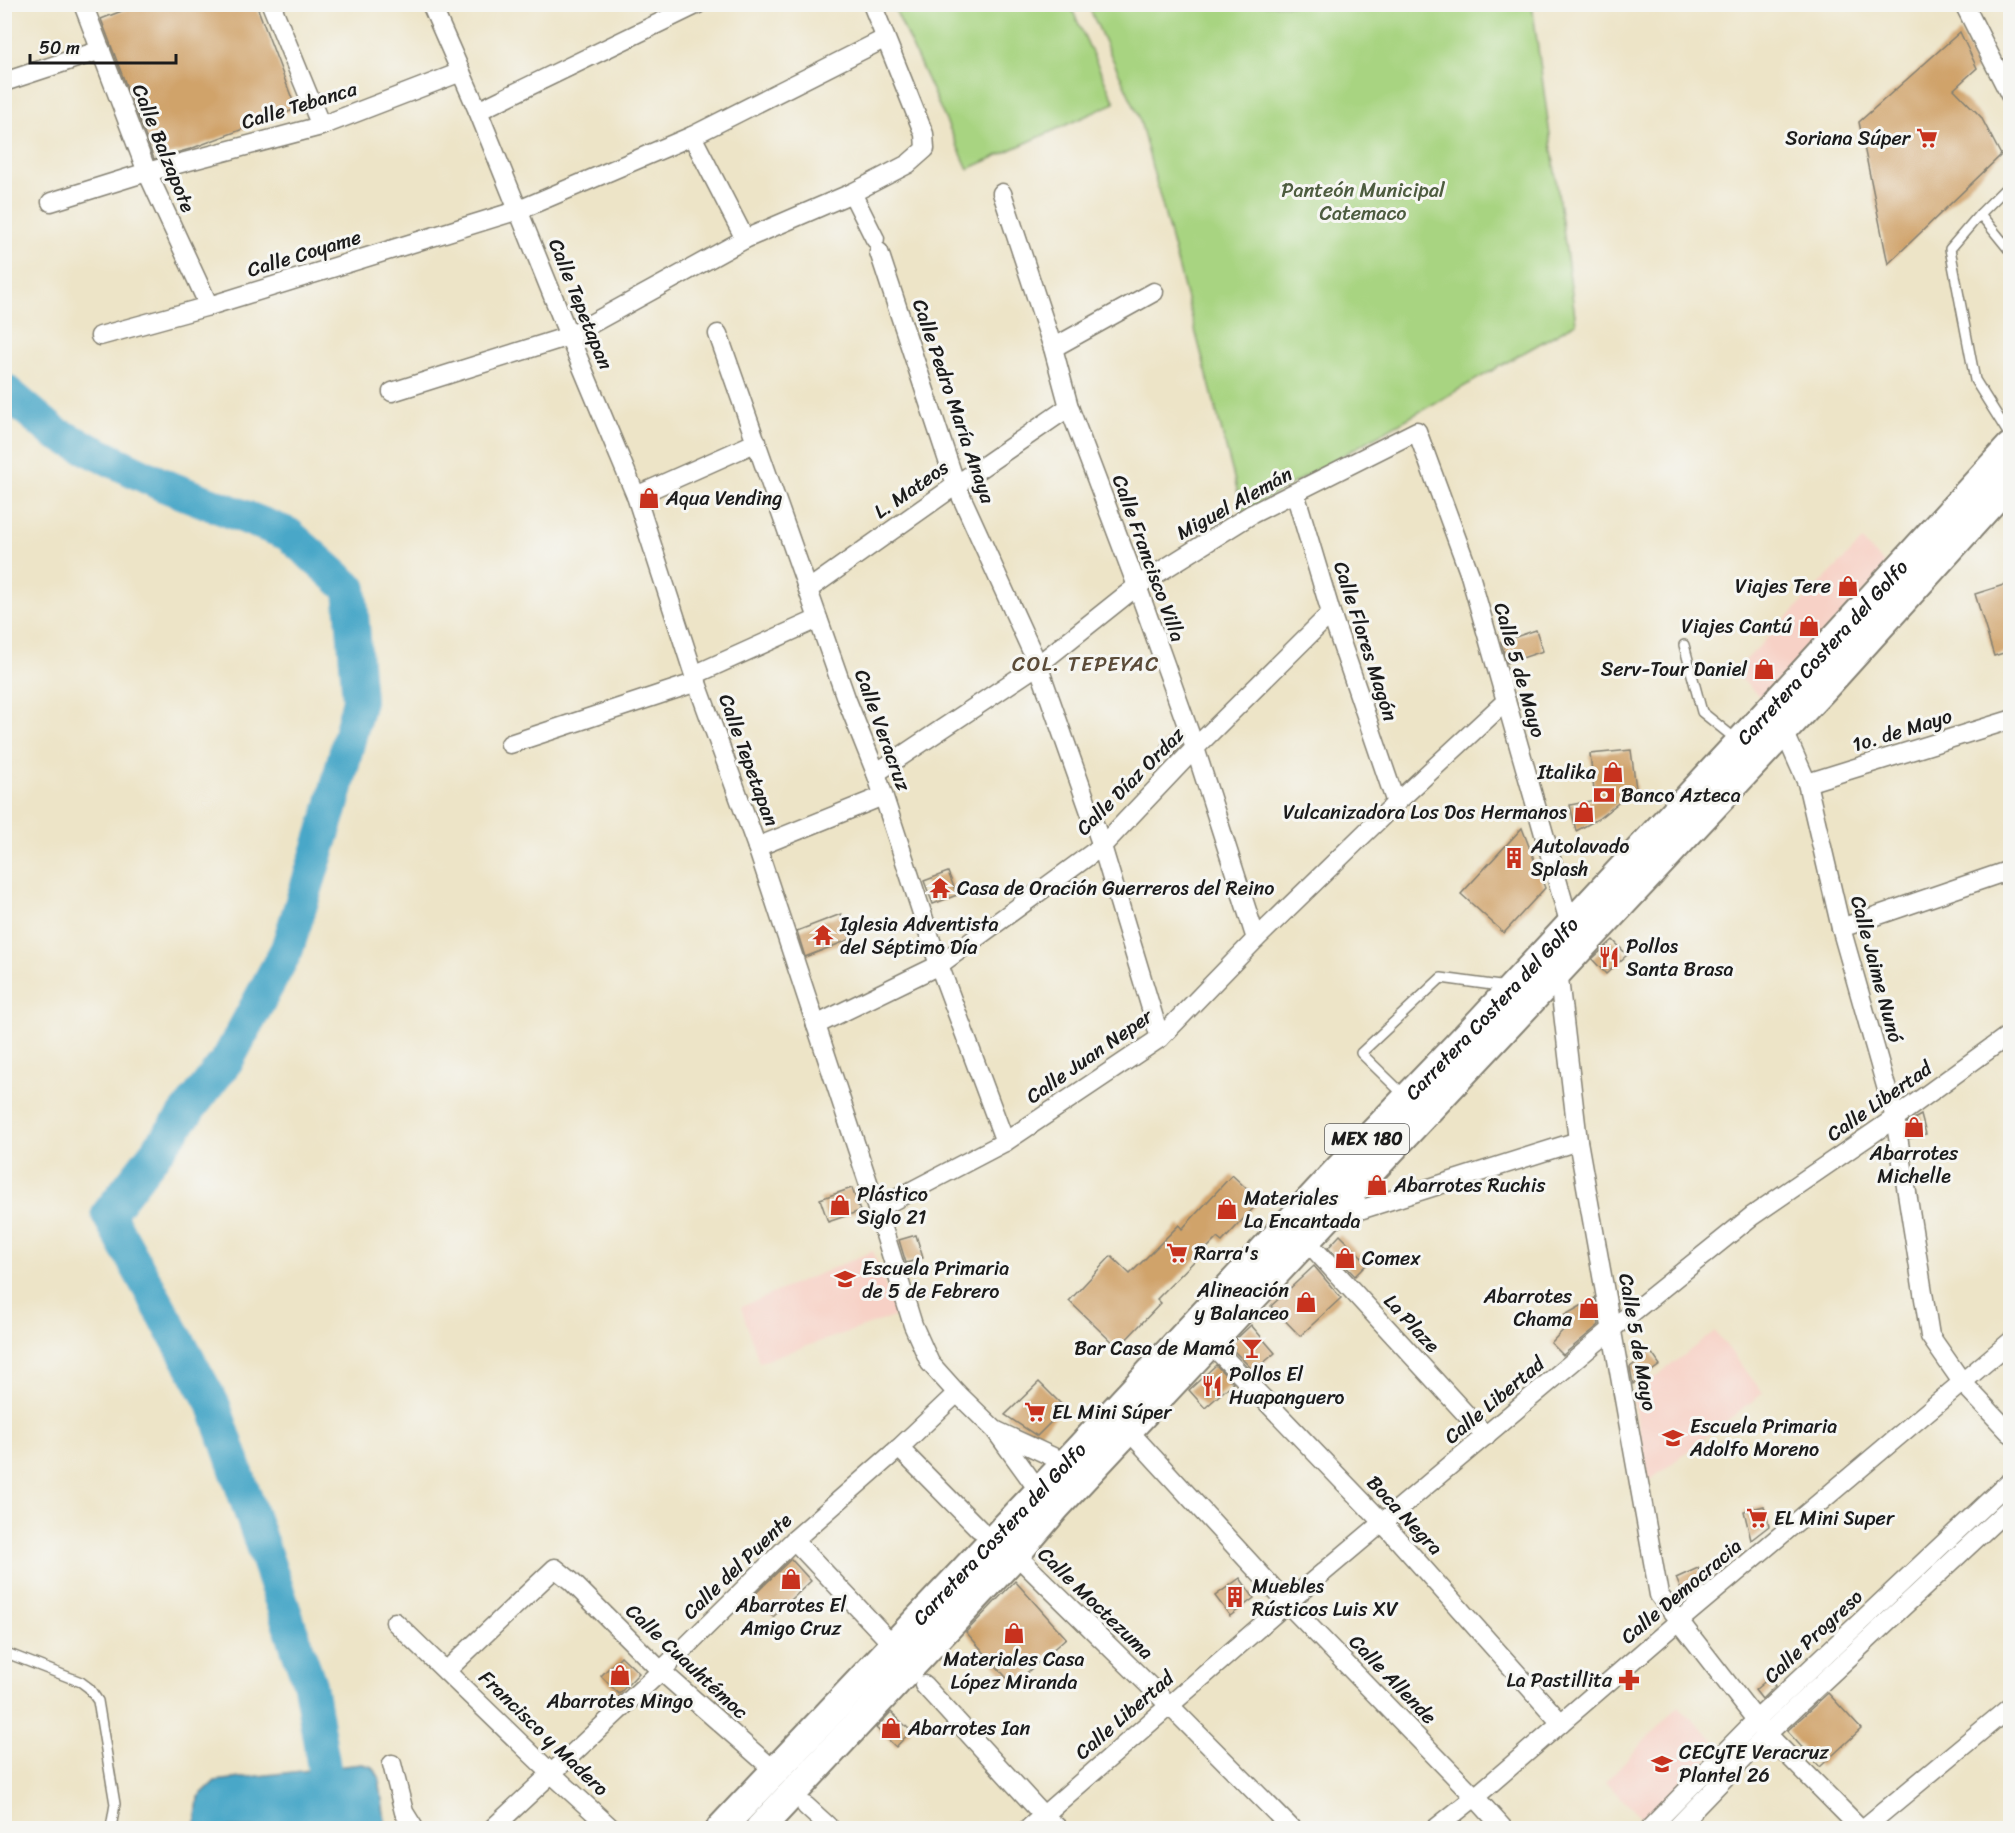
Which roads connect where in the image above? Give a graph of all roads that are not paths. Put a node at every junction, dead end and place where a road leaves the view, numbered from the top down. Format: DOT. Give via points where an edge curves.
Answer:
graph roads {
  1 [pos="83,4"];
  2 [pos="271,4"];
  3 [pos="431,4"];
  4 [pos="698,4"];
  5 [pos="872,4"];
  6 [pos="1964,4"];
  7 [pos="884,39"];
  8 [pos="101,50"];
  9 [pos="461,72"];
  10 [pos="4,82"];
  11 [pos="2010,95"];
  12 [pos="478,111"];
  13 [pos="321,126"];
  14 [pos="692,136"];
  15 [pos="147,172"];
  16 [pos="2010,184"];
  17 [pos="1002,193"];
  18 [pos="852,194"];
  19 [pos="51,202"];
  20 [pos="519,210"];
  21 [pos="1980,214"];
  22 [pos="745,239"];
  23 [pos="2010,251"];
  24 [pos="1154,292"];
  25 [pos="209,306"];
  26 [pos="718,334"];
  27 [pos="100,336"];
  28 [pos="568,336"];
  29 [pos="1053,348"];
  30 [pos="392,392"];
  31 [pos="1069,407"];
  32 [pos="1417,431"];
  33 [pos="2010,436"];
  34 [pos="757,442"];
  35 [pos="2010,447"];
  36 [pos="2010,482"];
  37 [pos="956,485"];
  38 [pos="1295,493"];
  39 [pos="636,496"];
  40 [pos="1137,586"];
  41 [pos="809,589"];
  42 [pos="1331,613"];
  43 [pos="818,620"];
  44 [pos="1684,645"];
  45 [pos="1038,665"];
  46 [pos="695,679"];
  47 [pos="1506,700"];
  48 [pos="2010,720"];
  49 [pos="1775,723"];
  50 [pos="1740,742"];
  51 [pos="510,744"];
  52 [pos="1195,748"];
  53 [pos="876,773"];
  54 [pos="1807,783"];
  55 [pos="883,795"];
  56 [pos="1396,803"];
  57 [pos="1102,846"];
  58 [pos="757,847"];
  59 [pos="2010,870"];
  60 [pos="1570,925"];
  61 [pos="1841,928"];
  62 [pos="1256,939"];
  63 [pos="939,965"];
  64 [pos="1558,970"];
  65 [pos="1520,994"];
  66 [pos="816,1024"];
  67 [pos="2010,1034"];
  68 [pos="1160,1038"];
  69 [pos="1414,1107"];
  70 [pos="1895,1118"];
  71 [pos="1578,1141"];
  72 [pos="1005,1142"];
  73 [pos="877,1209"];
  74 [pos="1312,1231"];
  75 [pos="1613,1328"];
  76 [pos="1209,1342"];
  77 [pos="2010,1342"];
  78 [pos="1962,1382"];
  79 [pos="957,1394"];
  80 [pos="995,1430"];
  81 [pos="1128,1430"];
  82 [pos="2010,1433"];
  83 [pos="1486,1436"];
  84 [pos="899,1448"];
  85 [pos="1074,1471"];
  86 [pos="2010,1481"];
  87 [pos="1048,1499"];
  88 [pos="2010,1507"];
  89 [pos="1383,1523"];
  90 [pos="794,1540"];
  91 [pos="998,1540"];
  92 [pos="955,1601"];
  93 [pos="1287,1603"];
  94 [pos="1679,1621"];
  95 [pos="395,1622"];
  96 [pos="894,1646"];
  97 [pos="4,1652"];
  98 [pos="446,1671"];
  99 [pos="661,1671"];
  100 [pos="924,1685"];
  101 [pos="1169,1705"];
  102 [pos="2010,1707"];
  103 [pos="1562,1723"];
  104 [pos="1761,1727"];
  105 [pos="392,1764"];
  106 [pos="775,1771"];
  107 [pos="551,1773"];
  108 [pos="1476,1797"];
  109 [pos="806,1806"];
  110 [pos="1043,1815"];
  111 [pos="111,1828"];
  112 [pos="414,1828"];
  113 [pos="493,1828"];
  114 [pos="611,1828"];
  115 [pos="721,1828"];
  116 [pos="760,1828"];
  117 [pos="830,1828"];
  118 [pos="1029,1828"];
  119 [pos="1058,1828"];
  120 [pos="1291,1828"];
  121 [pos="1436,1828"];
  122 [pos="1503,1828"];
  123 [pos="1650,1828"];
  124 [pos="1676,1828"];
  125 [pos="1860,1828"];
  126 [pos="1864,1828"];
  1 -- 8 [label="street, Calle Balzapote"];
  2 -- 13 [label="street"];
  3 -- 9 [label="street, Calle Tepetapan"];
  4 -- 12 [label="street"];
  5 -- 7 [label="street"];
  6 -- 11 [label="street"];
  7 -- 14 [label="street, Calle Coyame"];
  7 -- 18 [label="street" via="924,134 925,149 908,164"];
  8 -- 10 [label="street"];
  8 -- 15 [label="street, Calle Balzapote"];
  9 -- 12 [label="street, Calle Tepetapan"];
  9 -- 13 [label="street, Calle Tebanca"];
  12 -- 20 [label="street, Calle Tepetapan"];
  13 -- 15 [label="street, Calle Tebanca"];
  14 -- 20 [label="street, Calle Coyame"];
  14 -- 22 [label="street"];
  15 -- 19 [label="street, Calle Tebanca"];
  15 -- 25 [label="street, Calle Balzapote"];
  16 -- 21 [label="lane"];
  17 -- 29 [label="street, Calle Francisco Villa"];
  18 -- 22 [label="street"];
  18 -- 37 [label="street, Calle Pedro María Anaya" via="877,246"];
  20 -- 25 [label="street, Calle Coyame"];
  20 -- 28 [label="street, Calle Tepetapan"];
  21 -- 23 [label="lane"];
  21 -- 33 [label="lane" via="1950,249 1975,380"];
  22 -- 28 [label="street"];
  24 -- 29 [label="street"];
  25 -- 27 [label="street, Calle Coyame"];
  26 -- 34 [label="street, Calle Veracruz"];
  28 -- 30 [label="street"];
  28 -- 39 [label="street, Calle Tepetapan"];
  29 -- 31 [label="street, Calle Francisco Villa"];
  31 -- 37 [label="street, L. Mateos"];
  31 -- 40 [label="street, Calle Francisco Villa"];
  32 -- 38 [label="street, Miguel Alemán"];
  32 -- 47 [label="street, Calle 5 de Mayo" via="1470,575"];
  34 -- 39 [label="street"];
  34 -- 41 [label="street, Calle Veracruz"];
  35 -- 49 [label="main road, Carretera Costera del Golfo / MEX 180"];
  36 -- 49 [label="main road, Carretera Costera del Golfo / MEX 180"];
  37 -- 41 [label="street, L. Mateos"];
  37 -- 45 [label="street, Calle Pedro María Anaya"];
  38 -- 40 [label="street, Miguel Alemán" via="1252,514"];
  38 -- 42 [label="street, Calle Flores Magón"];
  39 -- 46 [label="street, Calle Tepetapan"];
  40 -- 45 [label="street, Miguel Alemán"];
  40 -- 52 [label="street, Calle Francisco Villa"];
  41 -- 43 [label="street, Calle Veracruz"];
  42 -- 52 [label="street, Calle Díaz Ordaz"];
  42 -- 56 [label="street, Calle Flores Magón"];
  43 -- 46 [label="street"];
  43 -- 53 [label="street, Calle Veracruz"];
  44 -- 50 [label="lane" via="1702,712"];
  45 -- 53 [label="street, Miguel Alemán"];
  45 -- 57 [label="street, Calle Pedro María Anaya"];
  46 -- 51 [label="street"];
  46 -- 58 [label="street, Calle Tepetapan"];
  47 -- 56 [label="street, Calle Juan Neper"];
  47 -- 60 [label="street, Calle 5 de Mayo"];
  48 -- 54 [label="street, 1o. de Mayo"];
  49 -- 50 [label="main road, Carretera Costera del Golfo / MEX 180"];
  49 -- 54 [label="street, Calle Jaime Nunó"];
  49 -- 64 [label="main road, Carretera Costera del Golfo / MEX 180"];
  50 -- 60 [label="main road, Carretera Costera del Golfo / MEX 180"];
  52 -- 57 [label="street, Calle Díaz Ordaz"];
  52 -- 62 [label="street, Calle Francisco Villa"];
  53 -- 55 [label="street, Calle Veracruz"];
  54 -- 61 [label="street, Calle Jaime Nunó"];
  55 -- 58 [label="street"];
  55 -- 63 [label="street, Calle Veracruz"];
  56 -- 62 [label="street, Calle Juan Neper"];
  57 -- 63 [label="street, Calle Díaz Ordaz"];
  57 -- 68 [label="street, Calle Pedro María Anaya"];
  58 -- 66 [label="street, Calle Tepetapan"];
  59 -- 61 [label="street"];
  60 -- 65 [label="main road, Carretera Costera del Golfo / MEX 180"];
  61 -- 70 [label="street, Calle Jaime Nunó"];
  62 -- 68 [label="street, Calle Juan Neper"];
  63 -- 66 [label="street, Calle Díaz Ordaz"];
  63 -- 72 [label="street, Calle Veracruz"];
  64 -- 65 [label="main road, Carretera Costera del Golfo / MEX 180"];
  64 -- 71 [label="street, Calle 5 de Mayo"];
  65 -- 69 [label="main road, Carretera Costera del Golfo / MEX 180"];
  65 -- 69 [label="lane" via="1441,978 1361,1053"];
  66 -- 73 [label="street, Calle Tepetapan"];
  67 -- 70 [label="street, Calle Libertad"];
  68 -- 72 [label="street, Calle Juan Neper"];
  69 -- 74 [label="main road, Carretera Costera del Golfo / MEX 180"];
  69 -- 85 [label="main road, Carretera Costera del Golfo / MEX 180"];
  70 -- 75 [label="street, Calle Libertad" via="1752,1216"];
  70 -- 78 [label="street, Calle Jaime Nunó" via="1930,1336"];
  71 -- 74 [label="street"];
  71 -- 75 [label="street, Calle 5 de Mayo"];
  72 -- 73 [label="street, Calle Juan Neper"];
  73 -- 79 [label="street, Calle Tepetapan" via="913,1325 930,1363"];
  74 -- 76 [label="main road, Carretera Costera del Golfo / MEX 180"];
  74 -- 83 [label="street, La Plaze"];
  75 -- 83 [label="street, Calle Libertad"];
  75 -- 94 [label="street, Calle 5 de Mayo" via="1659,1595"];
  76 -- 81 [label="main road, Carretera Costera del Golfo / MEX 180"];
  76 -- 89 [label="street, Boca Negra"];
  77 -- 78 [label="street, Calle Democracia"];
  78 -- 82 [label="street, Calle Jaime Nunó"];
  78 -- 94 [label="street, Calle Democracia"];
  79 -- 80 [label="street, Calle Tepetapan"];
  79 -- 84 [label="street, Calle del Puente"];
  80 -- 85 [label="street"];
  80 -- 87 [label="street, Calle Tepetapan"];
  81 -- 85 [label="main road, Carretera Costera del Golfo / MEX 180"];
  81 -- 93 [label="street, Calle Allende"];
  83 -- 89 [label="street, Calle Libertad"];
  84 -- 90 [label="street, Calle del Puente"];
  84 -- 91 [label="street, Calle Moctezuma"];
  85 -- 87 [label="main road, Carretera Costera del Golfo / MEX 180"];
  86 -- 104 [label="street, Calle Progreso"];
  87 -- 91 [label="main road, Carretera Costera del Golfo / MEX 180"];
  88 -- 104 [label="street, Calle Progreso"];
  89 -- 93 [label="street, Calle Libertad"];
  89 -- 103 [label="street, Boca Negra"];
  90 -- 96 [label="street"];
  90 -- 99 [label="street, Calle del Puente"];
  91 -- 92 [label="main road, Carretera Costera del Golfo / MEX 180"];
  91 -- 101 [label="street, Calle Moctezuma"];
  92 -- 96 [label="main road, Carretera Costera del Golfo / MEX 180"];
  92 -- 116 [label="main road, Carretera Costera del Golfo / MEX 180"];
  93 -- 101 [label="street, Calle Libertad"];
  93 -- 108 [label="street, Calle Allende"];
  94 -- 103 [label="street, Calle Democracia"];
  94 -- 104 [label="street, Calle 5 de Mayo"];
  95 -- 98 [label="street, Francisco y Madero"];
  96 -- 106 [label="main road, Carretera Costera del Golfo / MEX 180"];
  97 -- 111 [label="lane" via="81,1682 98,1701 115,1804"];
  98 -- 99 [label="street, Calle Cuauhtémoc" via="555,1568"];
  98 -- 107 [label="street, Francisco y Madero"];
  99 -- 106 [label="street, Calle Cuauhtémoc"];
  99 -- 107 [label="street, Calle del Puente"];
  100 -- 110 [label="street"];
  101 -- 110 [label="street, Calle Libertad"];
  101 -- 120 [label="street, Calle Moctezuma"];
  102 -- 126 [label="street"];
  103 -- 108 [label="street, Calle Democracia"];
  104 -- 123 [label="street, Calle Progreso"];
  104 -- 124 [label="street, Calle Progreso"];
  104 -- 125 [label="street, Calle 5 de Mayo"];
  105 -- 112 [label="street" via="404,1812"];
  106 -- 115 [label="main road, Carretera Costera del Golfo / MEX 180"];
  107 -- 113 [label="street, Calle del Puente"];
  107 -- 114 [label="street, Francisco y Madero"];
  108 -- 121 [label="street, Calle Democracia"];
  108 -- 122 [label="street, Calle Allende"];
  109 -- 117 [label="street"];
  110 -- 118 [label="street, Calle Libertad"];
  110 -- 119 [label="street"];
}
